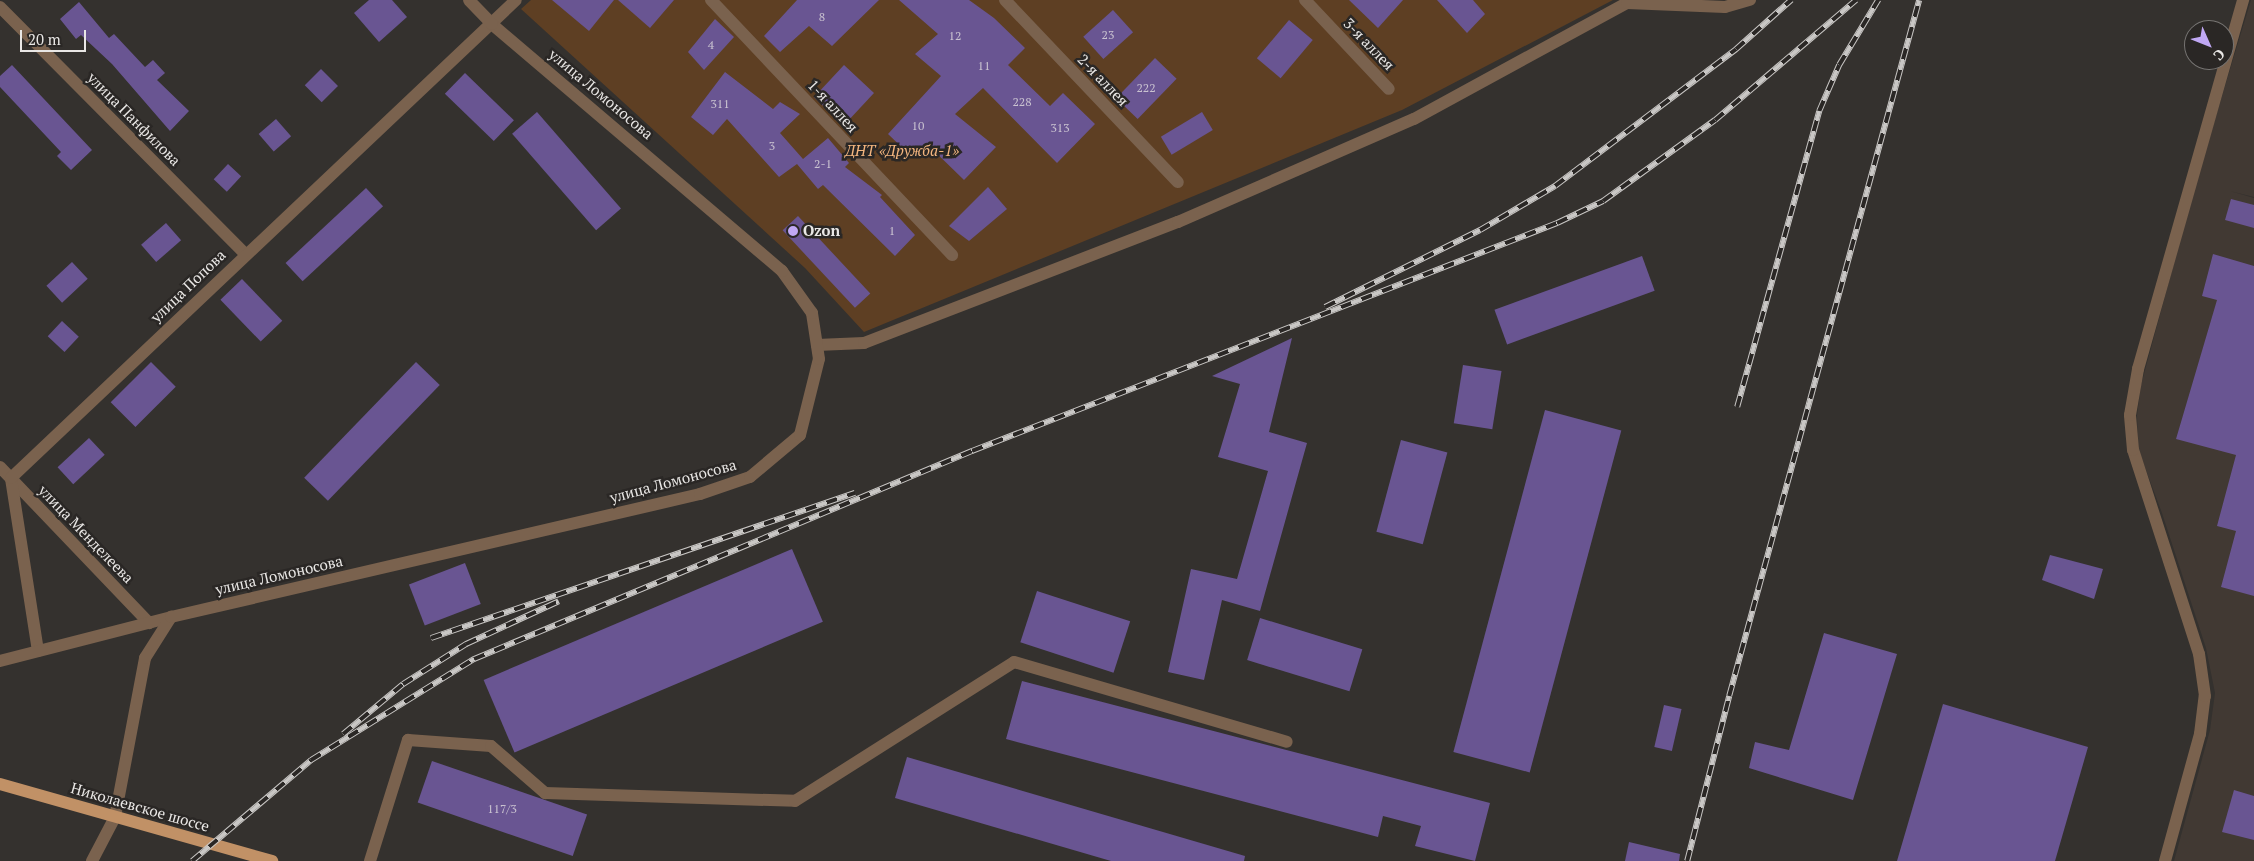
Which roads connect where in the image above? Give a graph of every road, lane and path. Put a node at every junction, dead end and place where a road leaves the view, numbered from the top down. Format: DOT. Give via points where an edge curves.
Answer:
graph roads {
  1 [pos="469,0"];
  2 [pos="516,0"];
  3 [pos="711,0"];
  4 [pos="1005,0"];
  5 [pos="1305,0"];
  6 [pos="1750,0"];
  7 [pos="2243,0"];
  8 [pos="0,7"];
  9 [pos="492,24"];
  10 [pos="1389,89"];
  11 [pos="1178,182"];
  12 [pos="246,254"];
  13 [pos="952,255"];
  14 [pos="817,345"];
  15 [pos="0,467"];
  16 [pos="11,478"];
  17 [pos="171,616"];
  18 [pos="149,623"];
  19 [pos="38,651"];
  20 [pos="0,661"];
  21 [pos="1287,742"];
  22 [pos="0,784"];
  23 [pos="115,817"];
  24 [pos="92,861"];
  25 [pos="272,861"];
  26 [pos="370,861"];
  27 [pos="2165,861"];
  1 -- 9 [label="street, улица Ломоносова"];
  2 -- 9 [label="street, улица Попова"];
  3 -- 13 [label="street, 1-я аллея"];
  4 -- 11 [label="street, 2-я аллея"];
  5 -- 10 [label="street, 3-я аллея"];
  6 -- 14 [label="street" via="1725,7 1626,3 1414,119 1178,222 864,343"];
  7 -- 27 [label="street" via="2138,369 2130,415 2133,450 2199,654 2205,696 2200,734"];
  8 -- 12 [label="street, улица Панфилова"];
  9 -- 12 [label="street, улица Попова"];
  9 -- 14 [label="street, улица Ломоносова" via="782,271 812,313"];
  12 -- 16 [label="street, улица Попова"];
  14 -- 17 [label="street, улица Ломоносова" via="819,359 800,435 750,477 700,494"];
  15 -- 16 [label="street, улица Менделеева"];
  16 -- 18 [label="street, улица Менделеева"];
  16 -- 19 [label="street"];
  17 -- 18 [label="street, улица Ломоносова"];
  17 -- 23 [label="street" via="145,658"];
  18 -- 19 [label="street, улица Ломоносова"];
  19 -- 20 [label="street, улица Ломоносова"];
  21 -- 26 [label="street" via="1014,662 795,801 545,792 491,746 408,740"];
  22 -- 23 [label="main road, Николаевское шоссе"];
  23 -- 24 [label="street"];
  23 -- 25 [label="main road, Николаевское шоссе"];
}
